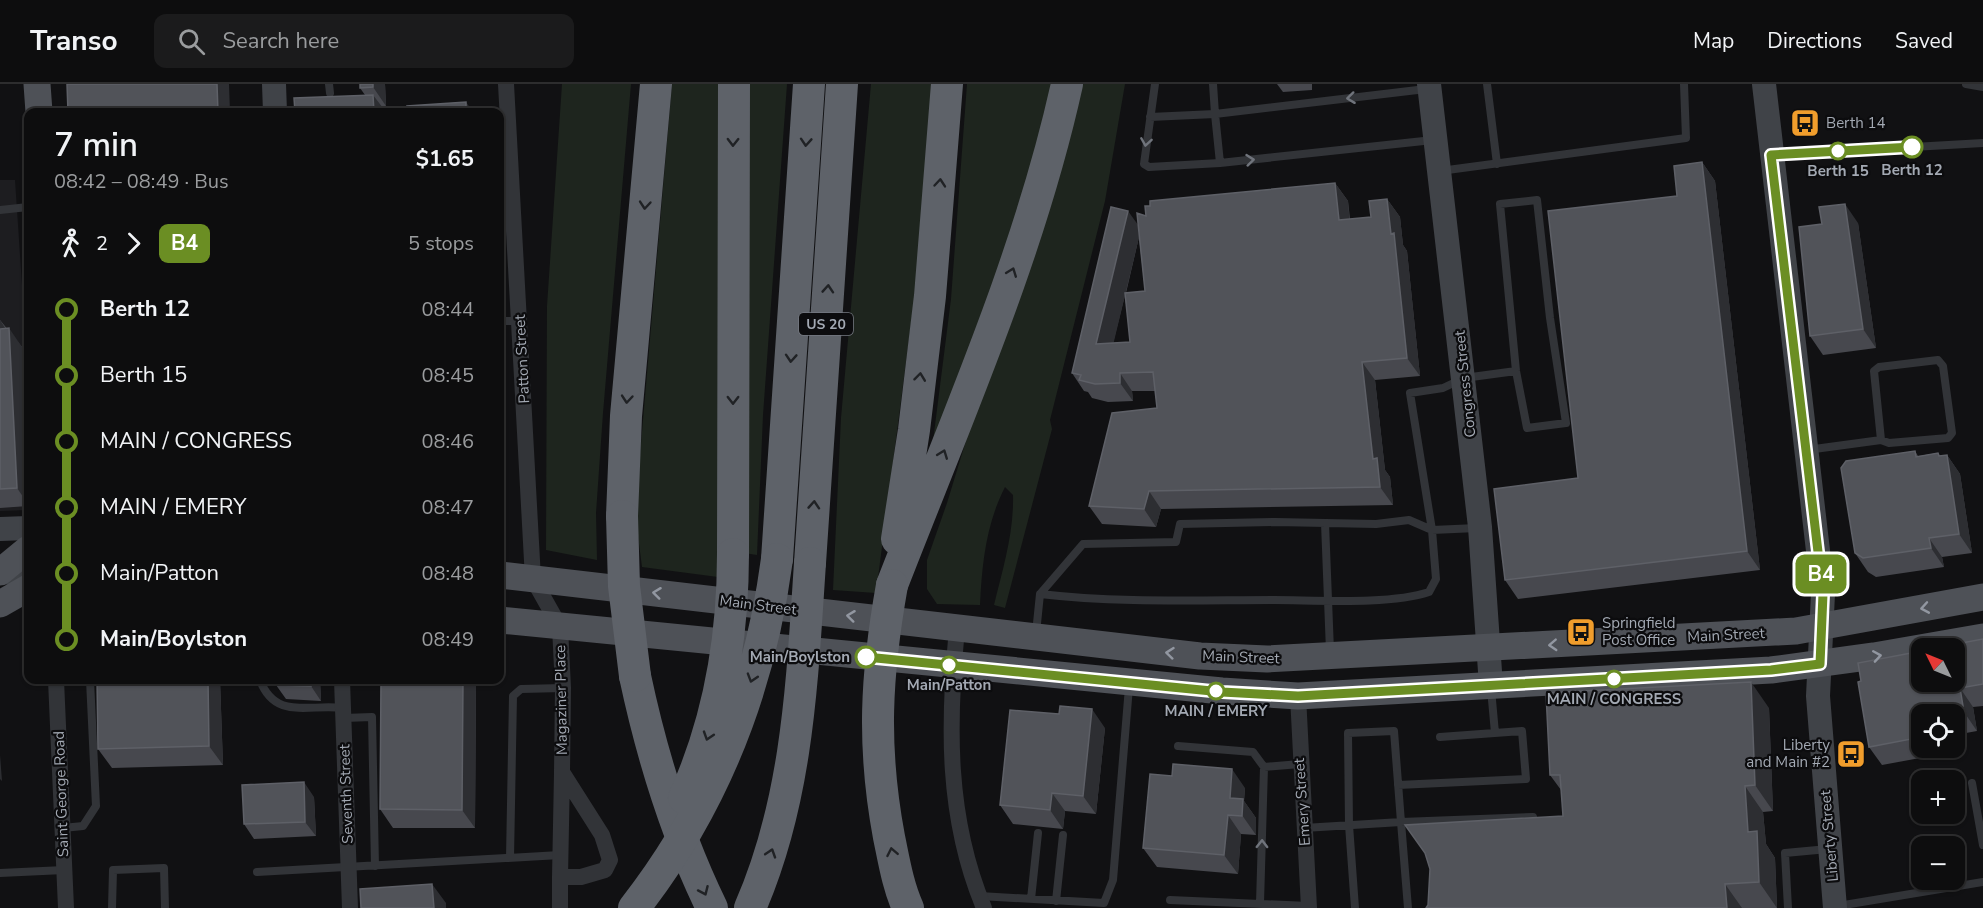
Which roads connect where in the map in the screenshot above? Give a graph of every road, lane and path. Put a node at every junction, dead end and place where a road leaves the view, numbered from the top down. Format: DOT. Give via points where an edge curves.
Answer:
graph roads {
  1 [pos="37,84"];
  2 [pos="274,84"];
  3 [pos="506,84"];
  4 [pos="648,84"];
  5 [pos="656,84"];
  6 [pos="734,84"];
  7 [pos="809,84"];
  8 [pos="842,84"];
  9 [pos="860,84"];
  10 [pos="947,84"];
  11 [pos="1067,84"];
  12 [pos="1155,84"];
  13 [pos="1213,84"];
  14 [pos="1488,84"];
  15 [pos="1684,84"];
  16 [pos="1764,84"];
  17 [pos="1966,84"];
  18 [pos="1430,86"];
  19 [pos="1983,87"];
  20 [pos="39,108"];
  21 [pos="275,108"];
  22 [pos="1215,114"];
  23 [pos="1150,117"];
  24 [pos="1436,140"];
  25 [pos="1983,142"];
  26 [pos="1771,155"];
  27 [pos="649,160"];
  28 [pos="1220,163"];
  29 [pos="1497,164"];
  30 [pos="1440,171"];
  31 [pos="834,201"];
  32 [pos="24,207"];
  33 [pos="0,210"];
  34 [pos="504,321"];
  35 [pos="520,321"];
  36 [pos="1516,371"];
  37 [pos="1464,378"];
  38 [pos="1881,440"];
  39 [pos="1807,450"];
  40 [pos="1326,523"];
  41 [pos="1480,527"];
  42 [pos="24,528"];
  43 [pos="0,529"];
  44 [pos="1432,530"];
  45 [pos="24,552"];
  46 [pos="0,572"];
  47 [pos="24,574"];
  48 [pos="504,575"];
  49 [pos="533,579"];
  50 [pos="892,585"];
  51 [pos="24,590"];
  52 [pos="1041,594"];
  53 [pos="1983,597"];
  54 [pos="1327,601"];
  55 [pos="0,604"];
  56 [pos="504,620"];
  57 [pos="560,627"];
  58 [pos="1821,627"];
  59 [pos="957,628"];
  60 [pos="1035,637"];
  61 [pos="1983,637"];
  62 [pos="1489,648"];
  63 [pos="1330,657"];
  64 [pos="1820,664"];
  65 [pos="954,665"];
  66 [pos="1130,682"];
  67 [pos="56,684"];
  68 [pos="90,684"];
  69 [pos="262,684"];
  70 [pos="342,684"];
  71 [pos="1491,686"];
  72 [pos="563,688"];
  73 [pos="1298,696"];
  74 [pos="343,713"];
  75 [pos="1495,733"];
  76 [pos="1440,737"];
  77 [pos="1178,746"];
  78 [pos="1300,764"];
  79 [pos="1264,767"];
  80 [pos="562,772"];
  81 [pos="1972,783"];
  82 [pos="1398,786"];
  83 [pos="1533,817"];
  84 [pos="1401,822"];
  85 [pos="1349,825"];
  86 [pos="63,828"];
  87 [pos="1304,828"];
  88 [pos="1038,833"];
  89 [pos="1063,835"];
  90 [pos="1983,845"];
  91 [pos="1830,849"];
  92 [pos="560,855"];
  93 [pos="510,858"];
  94 [pos="375,866"];
  95 [pos="349,867"];
  96 [pos="64,870"];
  97 [pos="257,872"];
  98 [pos="0,873"];
  99 [pos="560,877"];
  100 [pos="1983,882"];
  101 [pos="1031,899"];
  102 [pos="1170,900"];
  103 [pos="1056,901"];
  104 [pos="981,902"];
  105 [pos="1260,903"];
  106 [pos="1309,907"];
  107 [pos="1835,907"];
  108 [pos="66,908"];
  109 [pos="112,908"];
  110 [pos="165,908"];
  111 [pos="350,908"];
  112 [pos="560,908"];
  113 [pos="620,908"];
  114 [pos="634,908"];
  115 [pos="712,908"];
  116 [pos="750,908"];
  117 [pos="908,908"];
  118 [pos="1355,908"];
  119 [pos="1408,908"];
  120 [pos="1788,908"];
  1 -- 20 [label="main road"];
  2 -- 21 [label="main road"];
  3 -- 35 [label="street, Patton Street"];
  4 -- 27 [label="highway"];
  5 -- 27 [label="highway"];
  6 -- 113 [label="highway, one-way, bridge" via="733,554 727,653 709,733 668,832"];
  7 -- 114 [label="highway, US 20, one-way, bridge" via="777,559 756,665 722,762 688,831"];
  8 -- 31 [label="highway, US 20"];
  9 -- 31 [label="highway"];
  50 -- 10 [label="highway, one-way" via="930,296"];
  50 -- 11 [label="highway, one-way" via="1025,237 1054,143"];
  12 -- 23 [label="lane"];
  13 -- 22 [label="lane"];
  14 -- 29 [label="lane"];
  15 -- 29 [label="lane" via="1686,138"];
  16 -- 26 [label="main road, Liberty Street"];
  17 -- 19 [label="lane"];
  18 -- 22 [label="lane, one-way"];
  18 -- 24 [label="main road, Congress Street"];
  22 -- 23 [label="lane"];
  22 -- 28 [label="lane"];
  23 -- 28 [label="lane, one-way" via="1144,164 1149,167"];
  28 -- 24 [label="lane, one-way"];
  24 -- 30 [label="main road, Congress Street"];
  25 -- 26 [label="lane"];
  26 -- 39 [label="main road, Liberty Street"];
  27 -- 115 [label="highway, one-way, bridge" via="626,405 622,516 625,596 635,676 665,793"];
  29 -- 30 [label="lane"];
  30 -- 37 [label="main road, Congress Street"];
  116 -- 31 [label="highway, US 20, one-way, bridge" via="776,838 791,774 800,705"];
  32 -- 33 [label="lane"];
  34 -- 35 [label="lane"];
  35 -- 49 [label="street, Patton Street"];
  36 -- 36 [label="lane" via="1527,428 1566,423 1537,200 1500,204"];
  36 -- 37 [label="lane"];
  37 -- 41 [label="main road, Congress Street"];
  37 -- 44 [label="lane" via="1443,388 1410,393"];
  38 -- 38 [label="lane" via="1889,443 1948,438 1952,433 1943,366 1938,360 1879,367 1874,372"];
  38 -- 39 [label="lane"];
  39 -- 58 [label="main road, Liberty Street" via="1823,594"];
  40 -- 44 [label="lane" via="1409,520"];
  40 -- 52 [label="lane" via="1180,524 1176,542 1083,544"];
  40 -- 54 [label="lane"];
  41 -- 44 [label="lane"];
  41 -- 62 [label="main road, Congress Street"];
  42 -- 43 [label="main road"];
  44 -- 54 [label="lane" via="1436,579 1429,592"];
  45 -- 46 [label="main road"];
  46 -- 47 [label="main road"];
  48 -- 49 [label="main road, Main Street"];
  49 -- 57 [label="street, Patton Street"];
  59 -- 49 [label="main road, Main Street, one-way"];
  117 -- 50 [label="highway, one-way, bridge" via="893,858 878,755 880,652"];
  51 -- 55 [label="main road"];
  52 -- 54 [label="lane" via="1081,599"];
  52 -- 60 [label="lane"];
  53 -- 58 [label="main road, Main Street, one-way"];
  54 -- 63 [label="lane"];
  56 -- 57 [label="main road"];
  57 -- 65 [label="main road"];
  57 -- 72 [label="street, Magaziner Place"];
  58 -- 62 [label="main road, Main Street, one-way"];
  58 -- 64 [label="main road, Liberty Street"];
  59 -- 60 [label="main road, Main Street"];
  59 -- 65 [label="street"];
  63 -- 60 [label="main road, Main Street, one-way" via="1233,659"];
  64 -- 61 [label="main road, one-way"];
  62 -- 63 [label="main road, Main Street"];
  62 -- 71 [label="main road, Congress Street"];
  64 -- 71 [label="main road"];
  64 -- 91 [label="main road, Liberty Street" via="1818,696"];
  65 -- 66 [label="main road"];
  65 -- 104 [label="street" via="952,780 961,837"];
  66 -- 73 [label="main road"];
  66 -- 103 [label="lane" via="1109,896 1104,903 1097,904"];
  67 -- 86 [label="street, Saint George Road"];
  68 -- 86 [label="lane" via="96,806 82,826"];
  69 -- 74 [label="lane" via="266,696 281,706"];
  70 -- 74 [label="street, Seventh Street"];
  71 -- 73 [label="main road"];
  71 -- 75 [label="lane"];
  72 -- 80 [label="street, Magaziner Place"];
  72 -- 93 [label="lane" via="521,689 513,696"];
  73 -- 78 [label="street, Emery Street"];
  74 -- 94 [label="lane" via="372,717"];
  74 -- 95 [label="street, Seventh Street"];
  75 -- 76 [label="lane"];
  75 -- 82 [label="lane" via="1522,731 1526,779"];
  77 -- 79 [label="lane" via="1253,752"];
  78 -- 79 [label="lane"];
  78 -- 87 [label="street, Emery Street"];
  105 -- 79 [label="lane, one-way"];
  80 -- 92 [label="street, Magaziner Place"];
  80 -- 99 [label="street, Magaziner Place" via="602,835 610,860 605,870 591,876"];
  81 -- 90 [label="lane"];
  82 -- 84 [label="lane"];
  82 -- 85 [label="lane" via="1394,731 1348,733"];
  83 -- 84 [label="lane"];
  84 -- 85 [label="lane"];
  84 -- 119 [label="lane"];
  85 -- 87 [label="lane"];
  85 -- 118 [label="lane"];
  86 -- 96 [label="street, Saint George Road"];
  87 -- 106 [label="street, Emery Street"];
  88 -- 101 [label="lane"];
  89 -- 103 [label="lane"];
  91 -- 107 [label="main road, Liberty Street"];
  91 -- 120 [label="lane" via="1785,853"];
  92 -- 93 [label="lane"];
  92 -- 99 [label="street, Magaziner Place"];
  93 -- 94 [label="lane"];
  94 -- 95 [label="lane"];
  95 -- 97 [label="lane"];
  95 -- 111 [label="street, Seventh Street"];
  96 -- 98 [label="lane"];
  96 -- 108 [label="street, Saint George Road"];
  99 -- 112 [label="street, Magaziner Place"];
  100 -- 107 [label="lane"];
  101 -- 103 [label="lane"];
  101 -- 104 [label="lane"];
  102 -- 105 [label="lane"];
  105 -- 106 [label="lane"];
  109 -- 110 [label="lane" via="113,870 164,868"];
}
